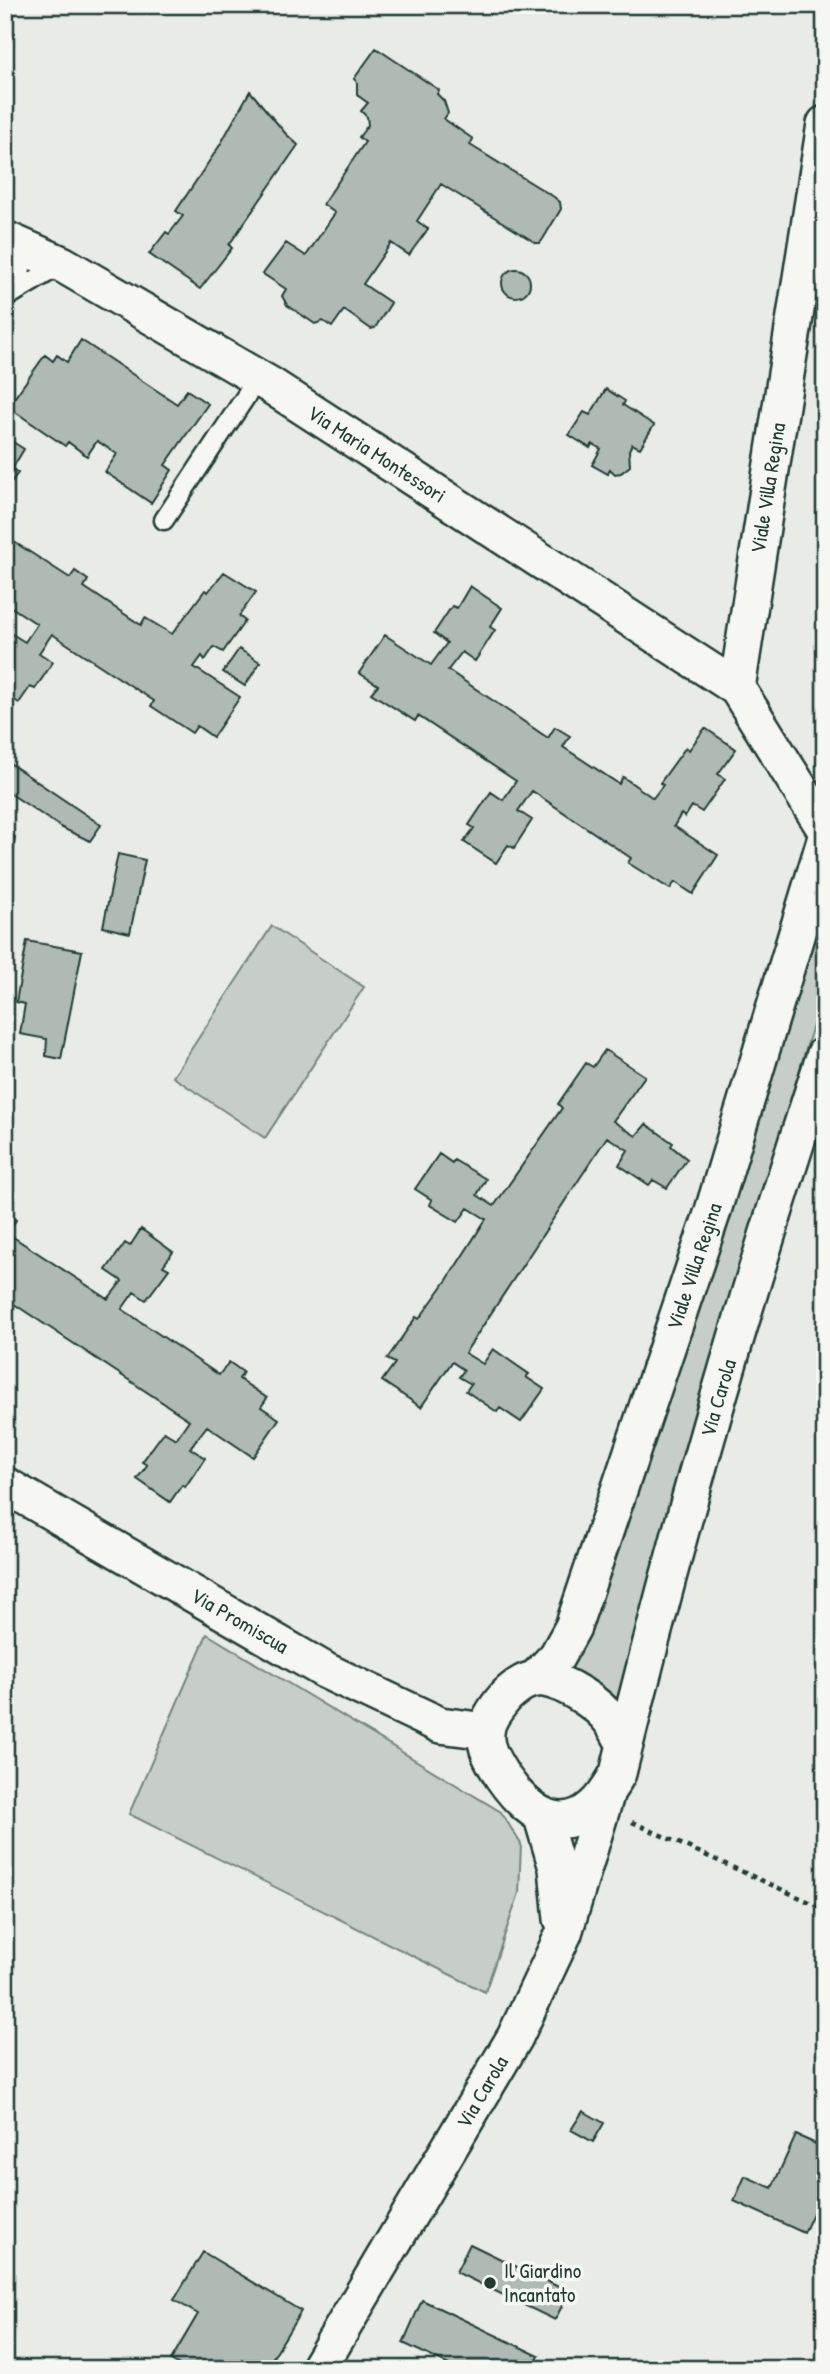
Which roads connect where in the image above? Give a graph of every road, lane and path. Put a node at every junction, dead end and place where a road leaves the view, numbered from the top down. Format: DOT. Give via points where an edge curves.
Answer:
graph roads {
  1 [pos="825,124"];
  2 [pos="16,243"];
  3 [pos="62,264"];
  4 [pos="10,295"];
  5 [pos="258,379"];
  6 [pos="164,520"];
  7 [pos="737,688"];
  8 [pos="825,829"];
  9 [pos="825,840"];
  10 [pos="825,1054"];
  11 [pos="5,1485"];
  12 [pos="536,1678"];
  13 [pos="486,1731"];
  14 [pos="625,1744"];
  15 [pos="605,1802"];
  16 [pos="542,1817"];
  17 [pos="825,1909"];
  18 [pos="564,1933"];
  19 [pos="318,2369"];
  1 -- 7 [label="street, Viale Villa Regina"];
  2 -- 3 [label="street, Via Maria Montessori"];
  2 -- 4 [label="lane"];
  3 -- 4 [label="lane"];
  3 -- 5 [label="street, Via Maria Montessori"];
  5 -- 6 [label="lane"];
  5 -- 7 [label="street, Via Maria Montessori"];
  7 -- 8 [label="street"];
  9 -- 12 [label="street, Viale Villa Regina" via="712,1214 573,1627 557,1656"];
  10 -- 14 [label="street, Via Carola" via="713,1415"];
  11 -- 13 [label="street, Via Promiscua" via="326,1671 440,1725"];
  12 -- 13 [label="street" via="517,1685 498,1705"];
  12 -- 14 [label="street" via="553,1680 577,1693 611,1720"];
  13 -- 16 [label="street" via="490,1757 516,1796"];
  14 -- 15 [label="street"];
  15 -- 16 [label="street" via="568,1820"];
  15 -- 17 [label="path"];
  15 -- 18 [label="street, Via Carola"];
  16 -- 18 [label="street" via="557,1868"];
  18 -- 19 [label="street, Via Carola" via="515,2037"];
}
